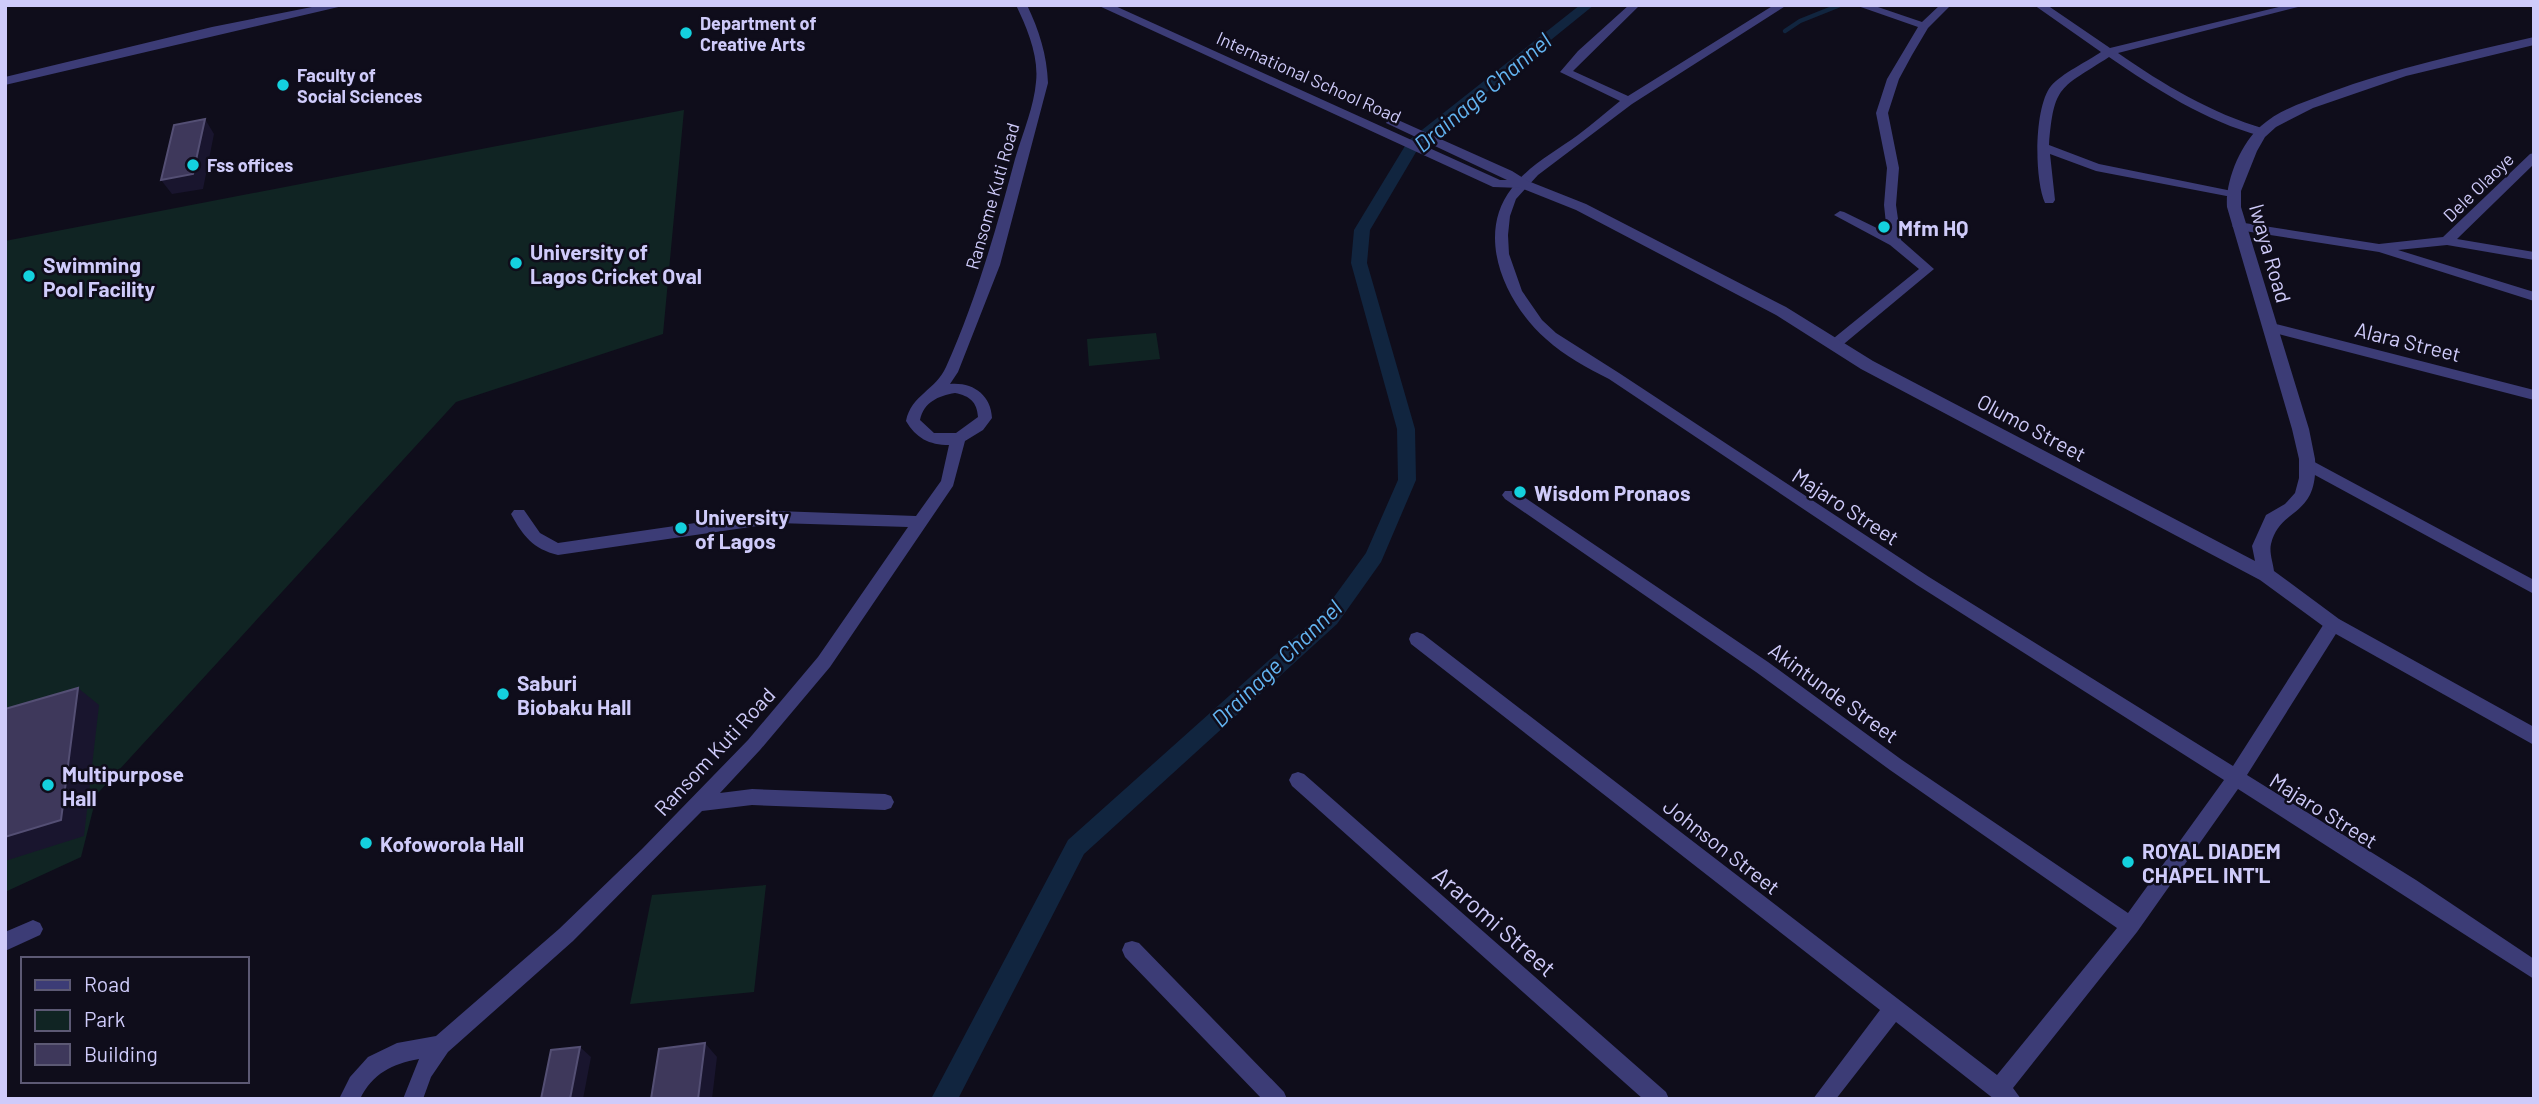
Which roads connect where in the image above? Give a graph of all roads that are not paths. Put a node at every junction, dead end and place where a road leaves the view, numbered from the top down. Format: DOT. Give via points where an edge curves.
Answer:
graph roads {
  1 [pos="294,5"];
  2 [pos="341,5"];
  3 [pos="1021,5"];
  4 [pos="1103,5"];
  5 [pos="1125,5"];
  6 [pos="1635,5"];
  7 [pos="1782,5"];
  8 [pos="1860,5"];
  9 [pos="1946,5"];
  10 [pos="2039,5"];
  11 [pos="2301,5"];
  12 [pos="1924,26"];
  13 [pos="2534,41"];
  14 [pos="2109,52"];
  15 [pos="5,71"];
  16 [pos="5,80"];
  17 [pos="1629,101"];
  18 [pos="2261,132"];
  19 [pos="1404,135"];
  20 [pos="2043,147"];
  21 [pos="2534,157"];
  22 [pos="1502,179"];
  23 [pos="1523,184"];
  24 [pos="2233,195"];
  25 [pos="2049,200"];
  26 [pos="1840,215"];
  27 [pos="2238,226"];
  28 [pos="2447,241"];
  29 [pos="1895,242"];
  30 [pos="2379,248"];
  31 [pos="2534,256"];
  32 [pos="2534,297"];
  33 [pos="2272,328"];
  34 [pos="1834,345"];
  35 [pos="937,391"];
  36 [pos="2534,395"];
  37 [pos="958,438"];
  38 [pos="2307,464"];
  39 [pos="1510,495"];
  40 [pos="519,514"];
  41 [pos="921,522"];
  42 [pos="2266,575"];
  43 [pos="2534,588"];
  44 [pos="2333,624"];
  45 [pos="1417,639"];
  46 [pos="2534,737"];
  47 [pos="2235,779"];
  48 [pos="1298,780"];
  49 [pos="885,802"];
  50 [pos="698,804"];
  51 [pos="2130,926"];
  52 [pos="33,929"];
  53 [pos="5,942"];
  54 [pos="1132,950"];
  55 [pos="2534,970"];
  56 [pos="1894,1008"];
  57 [pos="441,1045"];
  58 [pos="2005,1094"];
  59 [pos="349,1099"];
  60 [pos="413,1099"];
  61 [pos="1277,1099"];
  62 [pos="1660,1099"];
  63 [pos="1823,1099"];
  1 -- 15 [label="street"];
  2 -- 16 [label="street" via="212,30"];
  3 -- 35 [label="street, Ransome Kuti Road" via="1037,41 1042,83 993,265 951,372"];
  4 -- 19 [label="street, International School Road"];
  5 -- 19 [label="street, International School Road"];
  6 -- 17 [label="street" via="1581,51 1566,72"];
  7 -- 17 [label="street, Majaro Street"];
  8 -- 12 [label="street"];
  9 -- 12 [label="street"];
  10 -- 14 [label="street"];
  11 -- 14 [label="street"];
  12 -- 29 [label="street" via="1893,79 1882,113 1893,169 1890,205"];
  13 -- 18 [label="street" via="2356,85 2298,108"];
  14 -- 18 [label="street" via="2175,96"];
  14 -- 20 [label="street" via="2056,87 2046,108"];
  17 -- 23 [label="street, Majaro Street"];
  18 -- 24 [label="street, Iwaya Road"];
  19 -- 22 [label="street, International School Road"];
  20 -- 24 [label="street" via="2096,167"];
  20 -- 25 [label="street"];
  21 -- 28 [label="street, Dele Olaoye"];
  22 -- 23 [label="street, Olumo Street"];
  23 -- 34 [label="street, Olumo Street" via="1581,207 1781,311"];
  23 -- 47 [label="street, Majaro Street" via="1506,208 1499,236 1501,254 1518,293 1550,336"];
  24 -- 27 [label="street, Iwaya Road"];
  26 -- 29 [label="street"];
  27 -- 30 [label="street"];
  27 -- 33 [label="street, Iwaya Road"];
  28 -- 30 [label="street"];
  28 -- 31 [label="street"];
  29 -- 34 [label="street" via="1927,269"];
  30 -- 32 [label="street"];
  33 -- 36 [label="street, Alara Street"];
  33 -- 38 [label="street, Iwaya Road"];
  34 -- 42 [label="street, Olumo Street"];
  35 -- 37 [label="street" via="921,401 913,421 925,436"];
  35 -- 37 [label="street" via="971,391 985,405 985,418 979,426"];
  37 -- 41 [label="street, Ransom Kuti Road" via="948,482"];
  38 -- 42 [label="street, Iwaya Road" via="2301,497 2291,511 2272,520 2261,546"];
  38 -- 43 [label="street"];
  39 -- 51 [label="street, Akintunde Street"];
  40 -- 41 [label="street" via="535,540 558,549 777,517"];
  41 -- 50 [label="street, Ransom Kuti Road" via="824,662"];
  42 -- 44 [label="street, Olumo Street"];
  44 -- 46 [label="street, Olumo Street"];
  44 -- 47 [label="street"];
  45 -- 56 [label="street, Johnson Street"];
  47 -- 51 [label="street"];
  47 -- 55 [label="street, Majaro Street"];
  48 -- 62 [label="street, Araromi Street"];
  49 -- 50 [label="street" via="752,797"];
  50 -- 57 [label="street, Ransom Kuti Road" via="566,935"];
  51 -- 58 [label="street"];
  52 -- 53 [label="street"];
  54 -- 61 [label="street"];
  56 -- 58 [label="street, Johnson Street"];
  56 -- 63 [label="street"];
  57 -- 59 [label="street" via="389,1055 372,1064"];
  57 -- 60 [label="street, Ransom Kuti Road" via="423,1071"];
}
